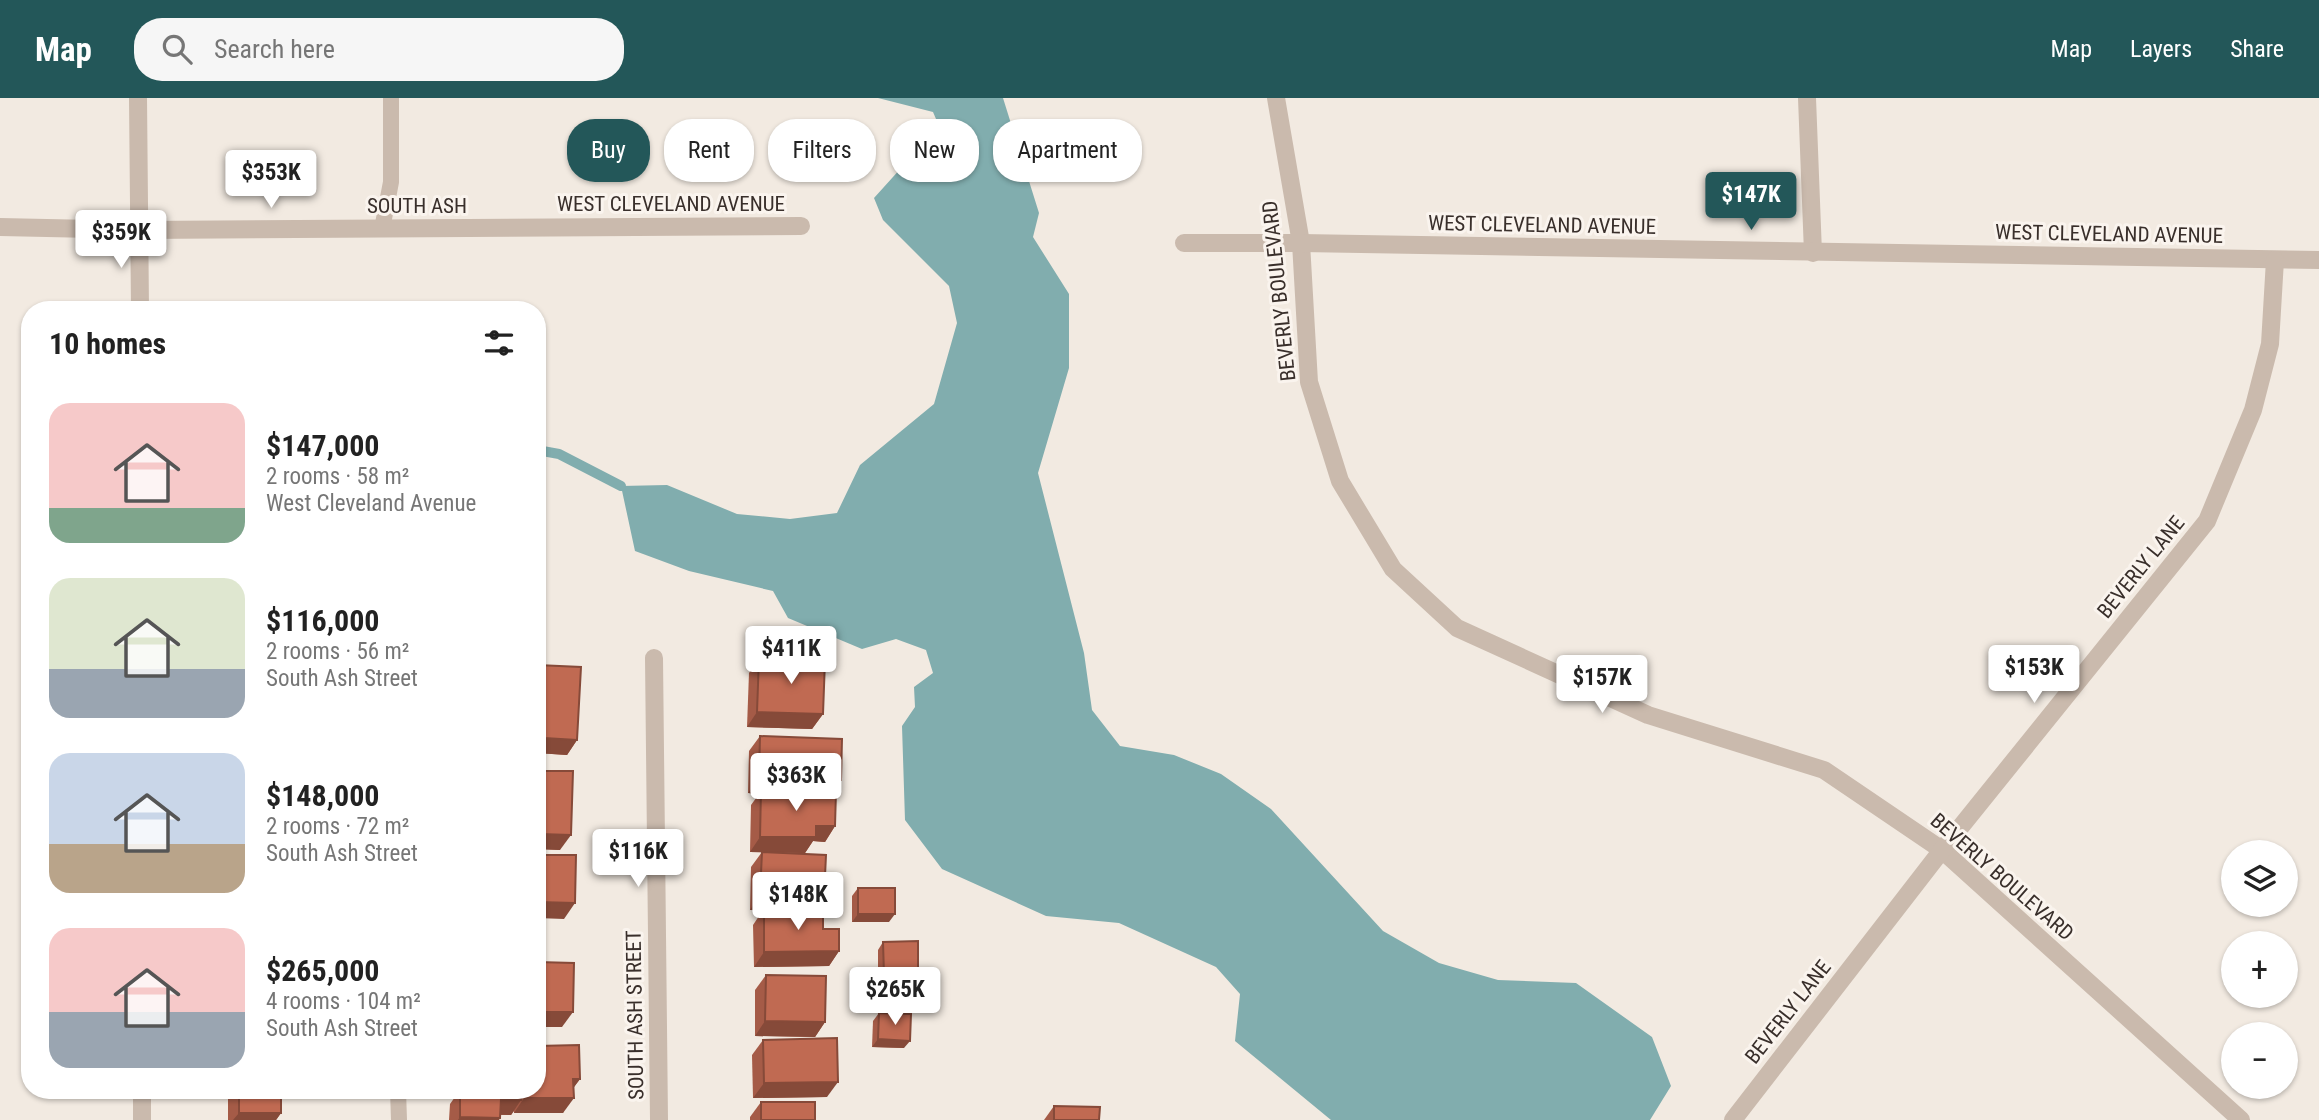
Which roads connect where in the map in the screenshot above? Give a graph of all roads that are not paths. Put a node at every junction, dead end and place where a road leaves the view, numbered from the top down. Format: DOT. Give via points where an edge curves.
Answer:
graph roads {
  1 [pos="138,98"];
  2 [pos="391,98"];
  3 [pos="1276,98"];
  4 [pos="1807,98"];
  5 [pos="801,226"];
  6 [pos="0,227"];
  7 [pos="541,228"];
  8 [pos="382,229"];
  9 [pos="140,230"];
  10 [pos="1184,243"];
  11 [pos="1301,243"];
  12 [pos="1813,253"];
  13 [pos="2276,260"];
  14 [pos="2319,260"];
  15 [pos="140,301"];
  16 [pos="654,658"];
  17 [pos="1942,850"];
  18 [pos="142,1099"];
  19 [pos="398,1099"];
  20 [pos="142,1120"];
  21 [pos="399,1120"];
  22 [pos="659,1120"];
  23 [pos="1733,1120"];
  24 [pos="2241,1120"];
  1 -- 9 [label="street"];
  2 -- 8 [label="lane" via="391,182"];
  3 -- 11 [label="street, BEVERLY BOULEVARD"];
  4 -- 12 [label="street"];
  5 -- 7 [label="street, WEST CLEVELAND AVENUE"];
  6 -- 9 [label="street, SOUTH ASH"];
  7 -- 8 [label="street, SOUTH ASH"];
  8 -- 9 [label="street, SOUTH ASH"];
  9 -- 15 [label="street"];
  10 -- 11 [label="street, WEST CLEVELAND AVENUE"];
  11 -- 12 [label="street, WEST CLEVELAND AVENUE"];
  11 -- 17 [label="street, BEVERLY BOULEVARD" via="1309,382 1340,481 1393,569 1457,628 1648,715 1824,770"];
  12 -- 13 [label="street, WEST CLEVELAND AVENUE"];
  13 -- 14 [label="street, WEST CLEVELAND AVENUE"];
  13 -- 17 [label="street, BEVERLY LANE" via="2270,344 2253,410 2207,521"];
  16 -- 22 [label="street, SOUTH ASH STREET"];
  17 -- 23 [label="street, BEVERLY LANE"];
  17 -- 24 [label="street, BEVERLY BOULEVARD"];
  18 -- 20 [label="street"];
  19 -- 21 [label="lane"];
}
